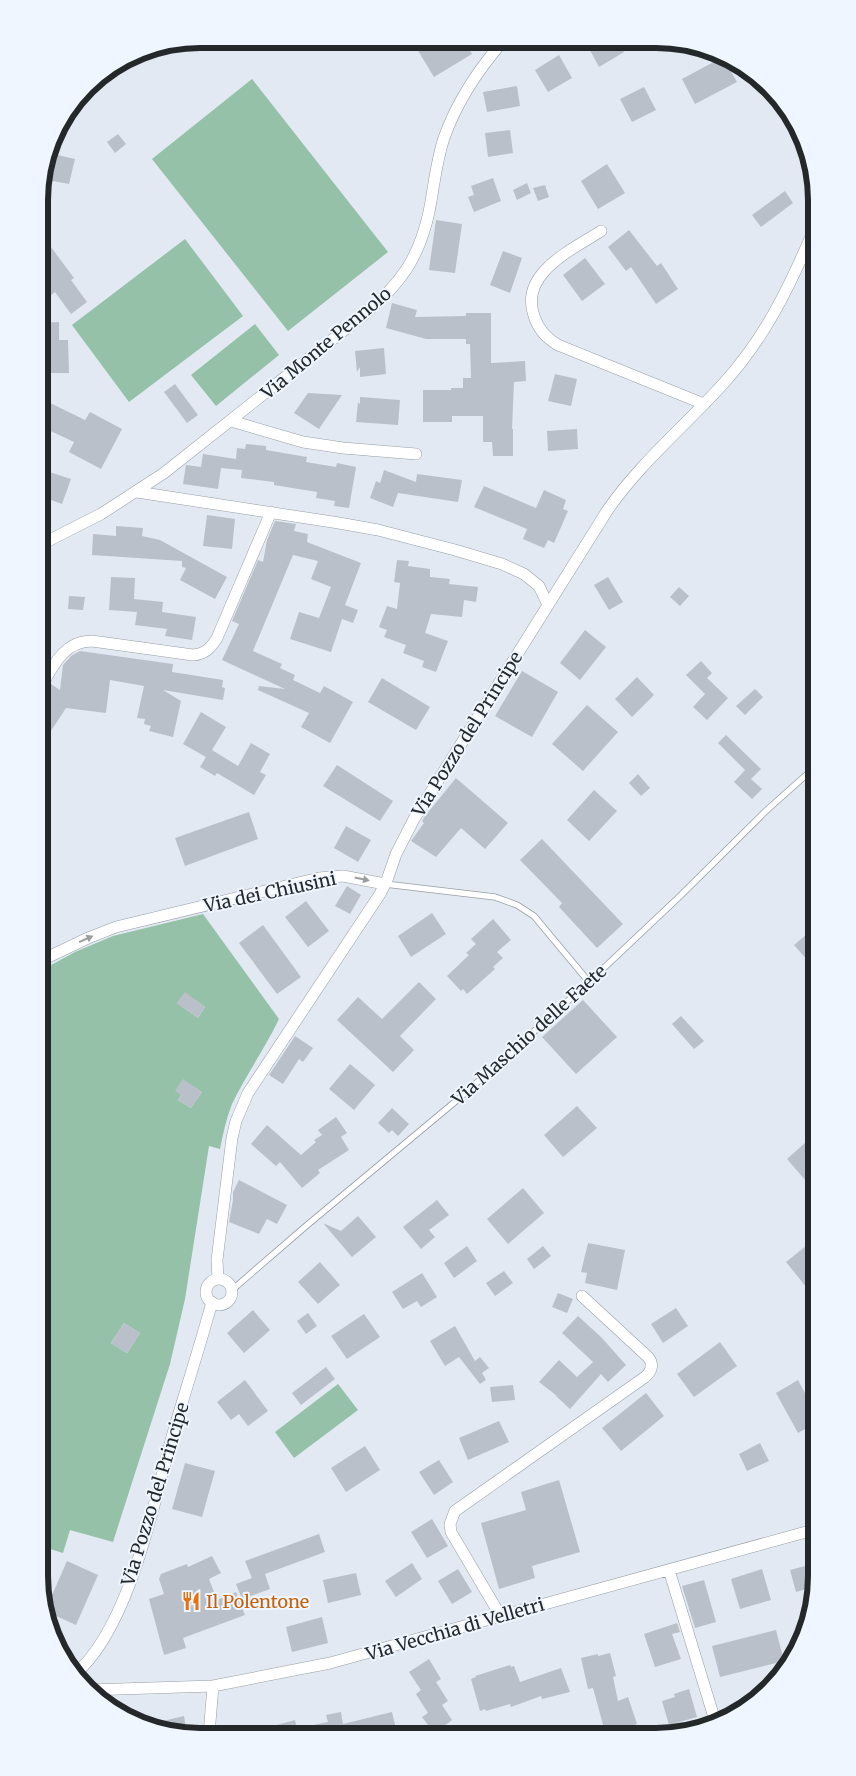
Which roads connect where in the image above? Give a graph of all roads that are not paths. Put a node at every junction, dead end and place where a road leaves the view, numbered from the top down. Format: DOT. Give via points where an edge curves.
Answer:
graph roads {
  1 [pos="497,48"];
  2 [pos="601,231"];
  3 [pos="808,243"];
  4 [pos="704,404"];
  5 [pos="231,421"];
  6 [pos="416,454"];
  7 [pos="137,492"];
  8 [pos="271,512"];
  9 [pos="48,541"];
  10 [pos="548,605"];
  11 [pos="48,676"];
  12 [pos="808,773"];
  13 [pos="385,884"];
  14 [pos="48,957"];
  15 [pos="589,982"];
  16 [pos="218,1279"];
  17 [pos="232,1290"];
  18 [pos="582,1296"];
  19 [pos="212,1302"];
  20 [pos="808,1531"];
  21 [pos="669,1570"];
  22 [pos="500,1615"];
  23 [pos="79,1669"];
  24 [pos="213,1686"];
  25 [pos="99,1690"];
  26 [pos="714,1717"];
  27 [pos="210,1728"];
  1 -- 5 [label="street, Via Monte Pennolo" via="472,80 450,124 439,158 425,226 405,273 366,313"];
  2 -- 4 [label="street" via="554,262 540,276 533,288 531,302 539,328 558,345"];
  3 -- 4 [label="street, Via Pozzo del Principe" via="767,326"];
  4 -- 10 [label="street, Via Pozzo del Principe" via="620,492"];
  5 -- 6 [label="street" via="303,442"];
  5 -- 7 [label="street, Via Monte Pennolo"];
  7 -- 8 [label="street"];
  7 -- 9 [label="street, Via Monte Pennolo"];
  8 -- 10 [label="street" via="378,530 502,564 535,582 542,589"];
  8 -- 11 [label="street" via="217,638 208,650 193,655 103,642 80,642 63,652"];
  10 -- 13 [label="street, Via Pozzo del Principe" via="414,819"];
  12 -- 15 [label="lane, Via Maschio delle Faete"];
  14 -- 13 [label="street, Via dei Chiusini, one-way" via="116,928 319,878 343,876"];
  13 -- 15 [label="lane, Via dei Chiusini" via="495,897 518,904 534,916"];
  13 -- 16 [label="street, Via Pozzo del Principe" via="260,1073 241,1108 232,1138 217,1254"];
  15 -- 17 [label="lane, Via Maschio delle Faete" via="462,1096"];
  16 -- 17 [label="street" via="229,1283"];
  16 -- 19 [label="street" via="208,1286 207,1295"];
  17 -- 19 [label="street" via="224,1304"];
  18 -- 22 [label="street" via="648,1357 652,1367 645,1377 455,1511 451,1532"];
  19 -- 23 [label="street, Via Pozzo del Principe" via="129,1585 107,1632"];
  20 -- 21 [label="street, Via Vecchia di Velletri"];
  21 -- 22 [label="street, Via Vecchia di Velletri"];
  21 -- 26 [label="street"];
  22 -- 24 [label="street, Via Vecchia di Velletri" via="345,1660"];
  24 -- 25 [label="street, Via Vecchia di Velletri"];
  24 -- 27 [label="street"];
}
